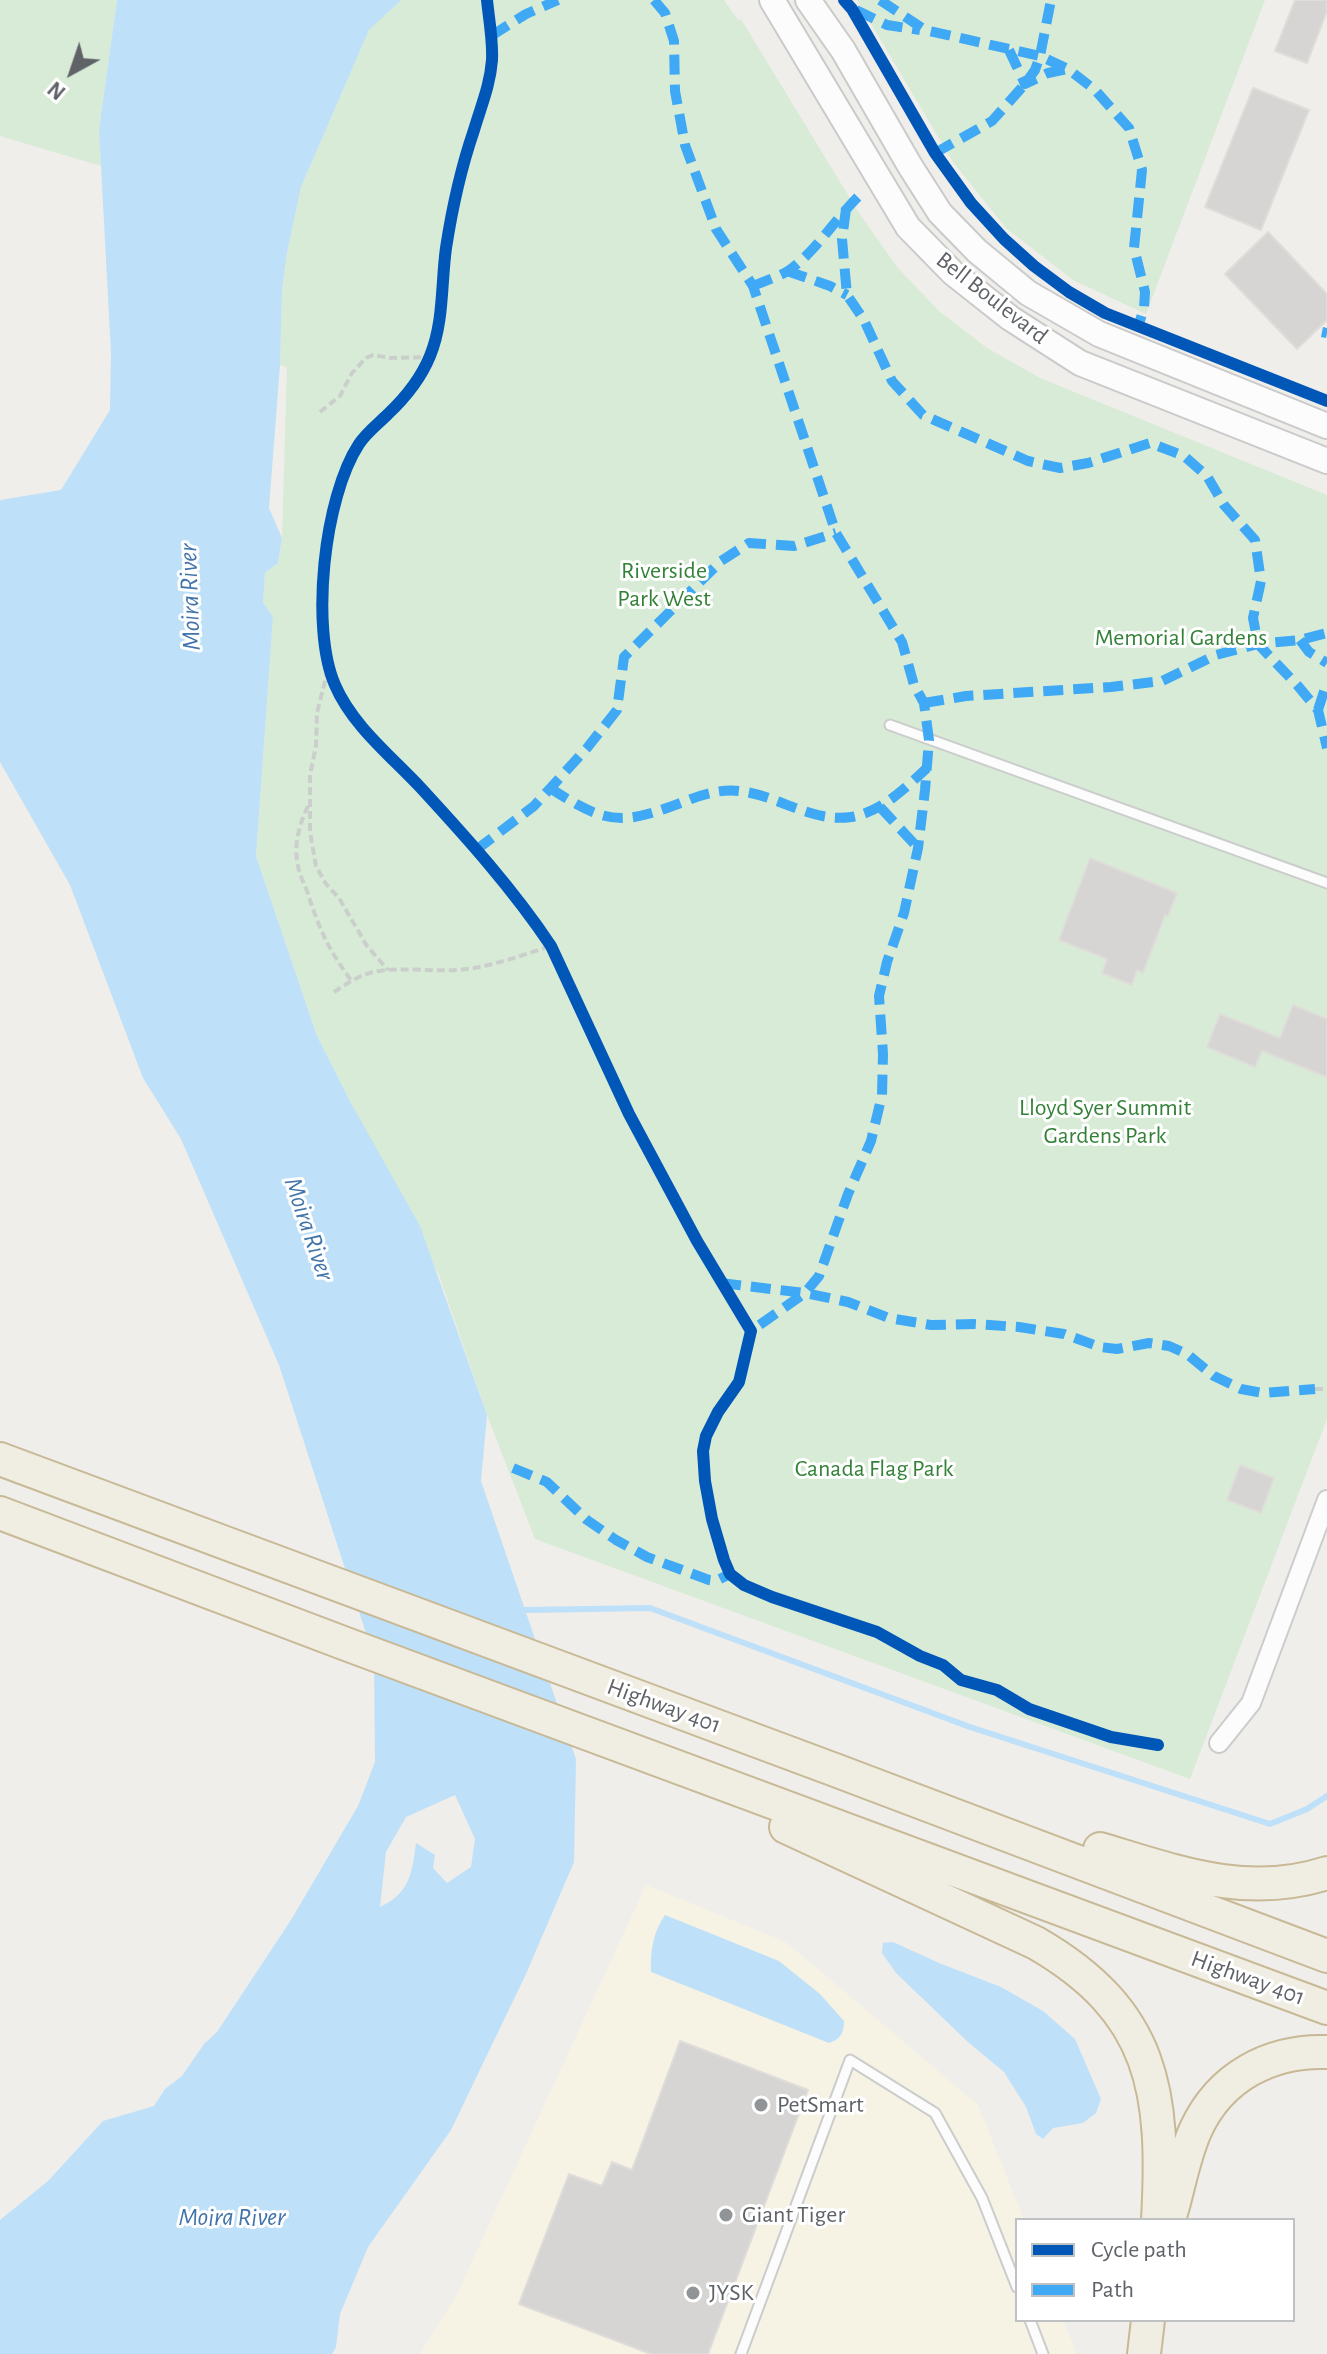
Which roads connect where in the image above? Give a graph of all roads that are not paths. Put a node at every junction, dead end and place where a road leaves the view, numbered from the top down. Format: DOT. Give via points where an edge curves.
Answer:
graph roads {
  1 [pos="772,0"];
  2 [pos="808,0"];
  3 [pos="1327,426"];
  4 [pos="1327,461"];
  5 [pos="890,725"];
  6 [pos="1327,883"];
  7 [pos="0,1459"];
  8 [pos="1327,1500"];
  9 [pos="0,1513"];
  10 [pos="1219,1743"];
  11 [pos="630,1749"];
  12 [pos="835,1770"];
  13 [pos="1327,1873"];
  14 [pos="1327,1956"];
  15 [pos="1327,2008"];
  16 [pos="1327,2052"];
  17 [pos="1158,2218"];
  18 [pos="1171,2218"];
  19 [pos="1015,2282"];
  20 [pos="1031,2322"];
  21 [pos="1148,2322"];
  22 [pos="741,2354"];
  23 [pos="1043,2354"];
  24 [pos="1144,2354"];
  1 -- 4 [label="main road, Bell Boulevard" via="908,227 953,273 1080,363"];
  2 -- 3 [label="main road, Bell Boulevard" via="940,213 1028,293 1099,334"];
  5 -- 6 [label="lane"];
  7 -- 12 [label="highway, Highway 401"];
  8 -- 10 [label="street" via="1251,1703"];
  9 -- 11 [label="highway, Highway 401"];
  11 -- 15 [label="highway, Highway 401"];
  11 -- 17 [label="highway" via="1036,1943 1089,1980 1130,2028 1153,2085 1160,2153"];
  12 -- 13 [label="highway" via="1212,1881 1281,1882"];
  12 -- 14 [label="highway, Highway 401"];
  16 -- 18 [label="highway" via="1259,2065 1217,2096 1196,2129"];
  19 -- 22 [label="lane" via="982,2198 935,2113 850,2060"];
  20 -- 23 [label="lane"];
  21 -- 24 [label="highway"];
}
